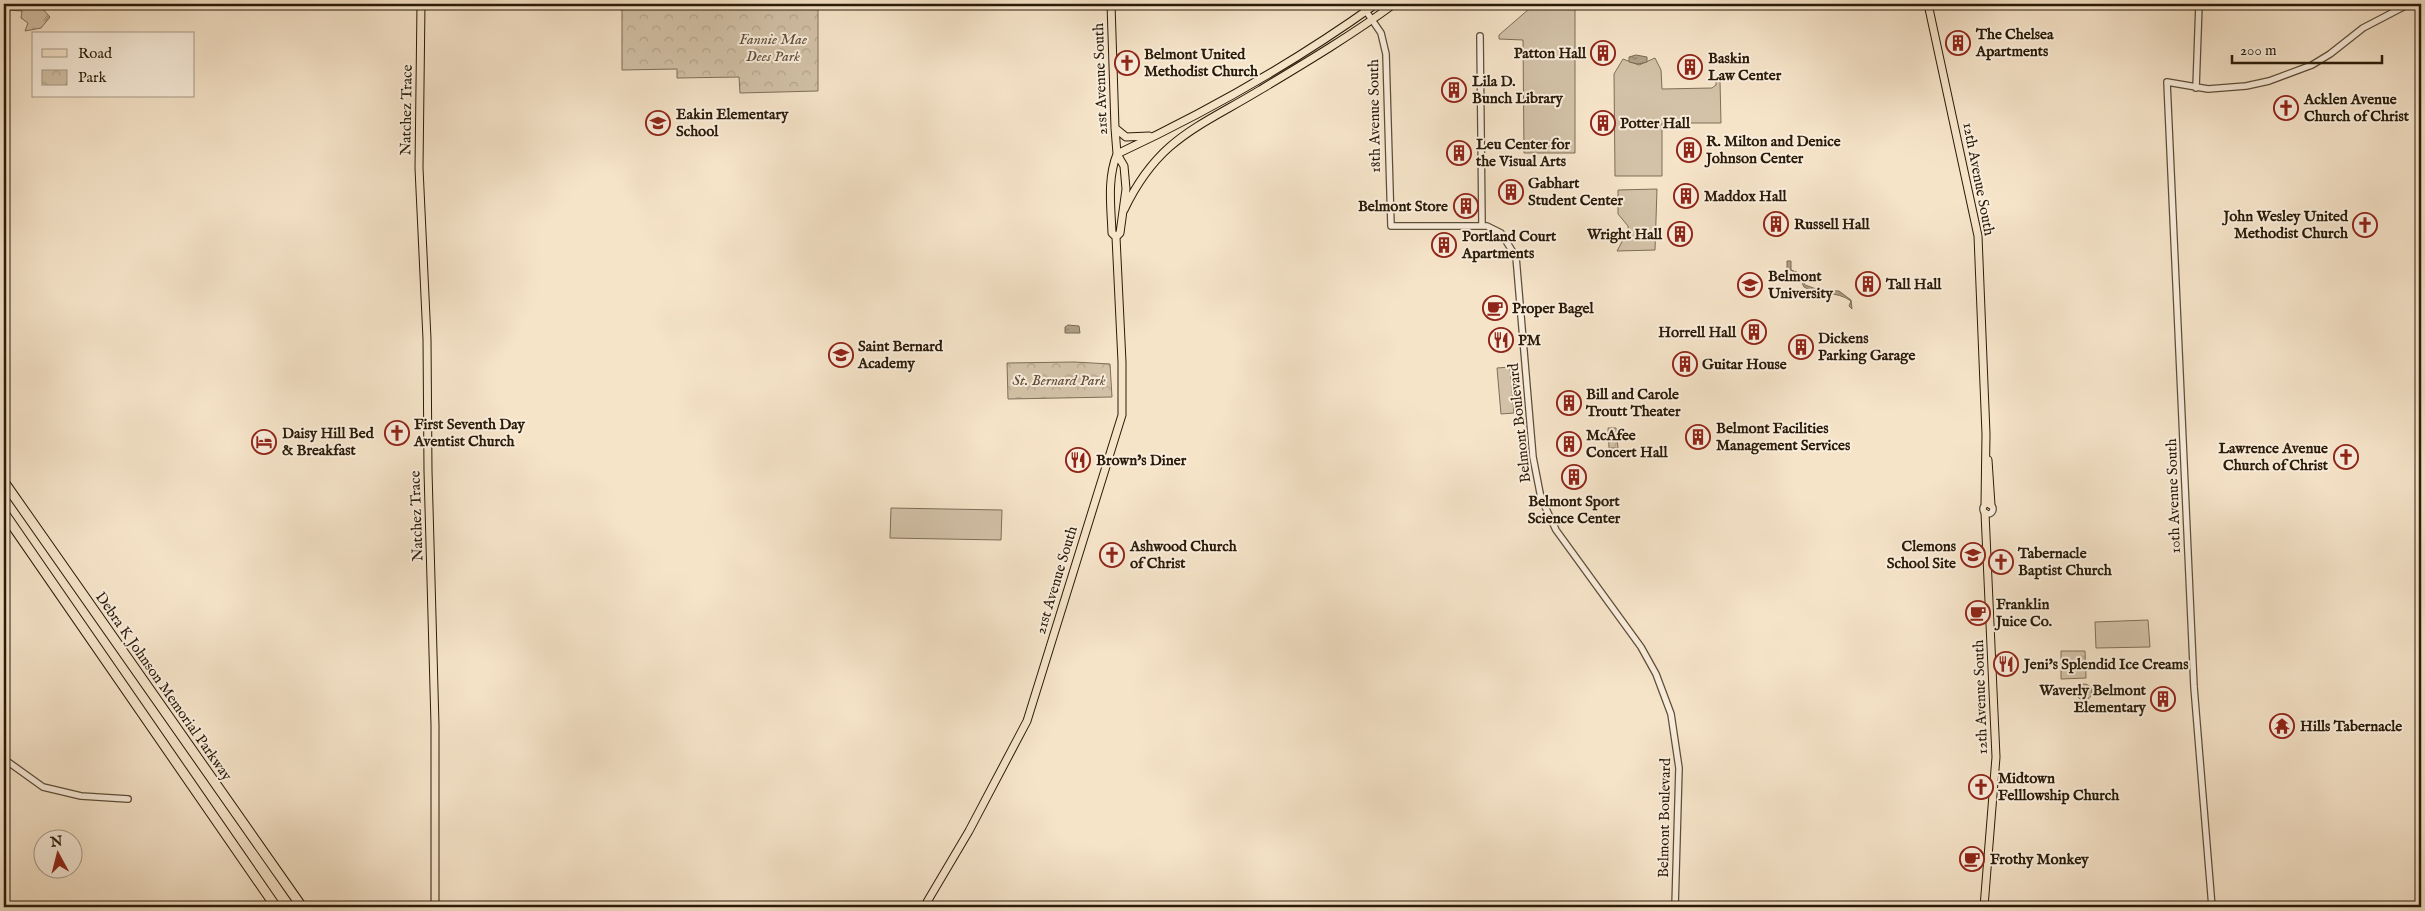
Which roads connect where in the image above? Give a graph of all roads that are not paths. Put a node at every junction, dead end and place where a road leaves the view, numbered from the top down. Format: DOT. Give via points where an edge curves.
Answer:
graph roads {
  1 [pos="421,4"];
  2 [pos="1111,4"];
  3 [pos="1376,4"];
  4 [pos="1394,4"];
  5 [pos="1928,4"];
  6 [pos="2199,4"];
  7 [pos="2409,4"];
  8 [pos="1366,10"];
  9 [pos="1372,19"];
  10 [pos="1480,36"];
  11 [pos="2196,88"];
  12 [pos="1115,128"];
  13 [pos="1156,135"];
  14 [pos="1117,154"];
  15 [pos="1124,210"];
  16 [pos="1482,225"];
  17 [pos="1116,237"];
  18 [pos="4,482"];
  19 [pos="1988,504"];
  20 [pos="4,513"];
  21 [pos="1988,513"];
  22 [pos="4,759"];
  23 [pos="128,799"];
  24 [pos="276,907"];
  25 [pos="302,907"];
  26 [pos="435,907"];
  27 [pos="924,907"];
  28 [pos="1675,907"];
  29 [pos="1984,907"];
  30 [pos="2212,907"];
  1 -- 26 [label="main road, Natchez Trace" via="419,168 428,340"];
  2 -- 12 [label="main road, 21st Avenue South"];
  3 -- 8 [label="main road"];
  4 -- 9 [label="main road"];
  5 -- 19 [label="main road, 12th Avenue South" via="1978,236 1986,452 1990,473"];
  6 -- 11 [label="street"];
  7 -- 11 [label="street" via="2363,28 2330,54 2294,72 2246,86"];
  8 -- 9 [label="street, 18th Avenue South"];
  8 -- 13 [label="main road" via="1279,67"];
  9 -- 15 [label="main road" via="1180,138 1140,178"];
  9 -- 16 [label="street, 18th Avenue South" via="1381,33 1386,54 1390,226"];
  10 -- 16 [label="street"];
  11 -- 30 [label="street, 10th Avenue South" via="2167,82 2195,696"];
  12 -- 13 [label="main road" via="1131,138"];
  12 -- 14 [label="main road, 21st Avenue South"];
  13 -- 14 [label="main road"];
  14 -- 15 [label="main road, 21st Avenue South" via="1124,166"];
  14 -- 17 [label="main road, 21st Avenue South" via="1110,170 1112,233"];
  15 -- 17 [label="main road, 21st Avenue South" via="1120,233"];
  16 -- 28 [label="street, Belmont Boulevard" via="1501,233 1517,262 1533,458 1545,509 1564,542 1641,647 1656,674 1671,714 1679,768"];
  17 -- 27 [label="main road, 21st Avenue South" via="1123,401 1117,433 1027,721 969,831"];
  18 -- 25 [label="highway, Debra K Johnson Memorial Parkway"];
  19 -- 21 [label="street" via="1993,510"];
  20 -- 24 [label="highway"];
  21 -- 29 [label="main road, 12th Avenue South" via="1996,757"];
  22 -- 23 [label="street" via="43,787 81,796"];
}
